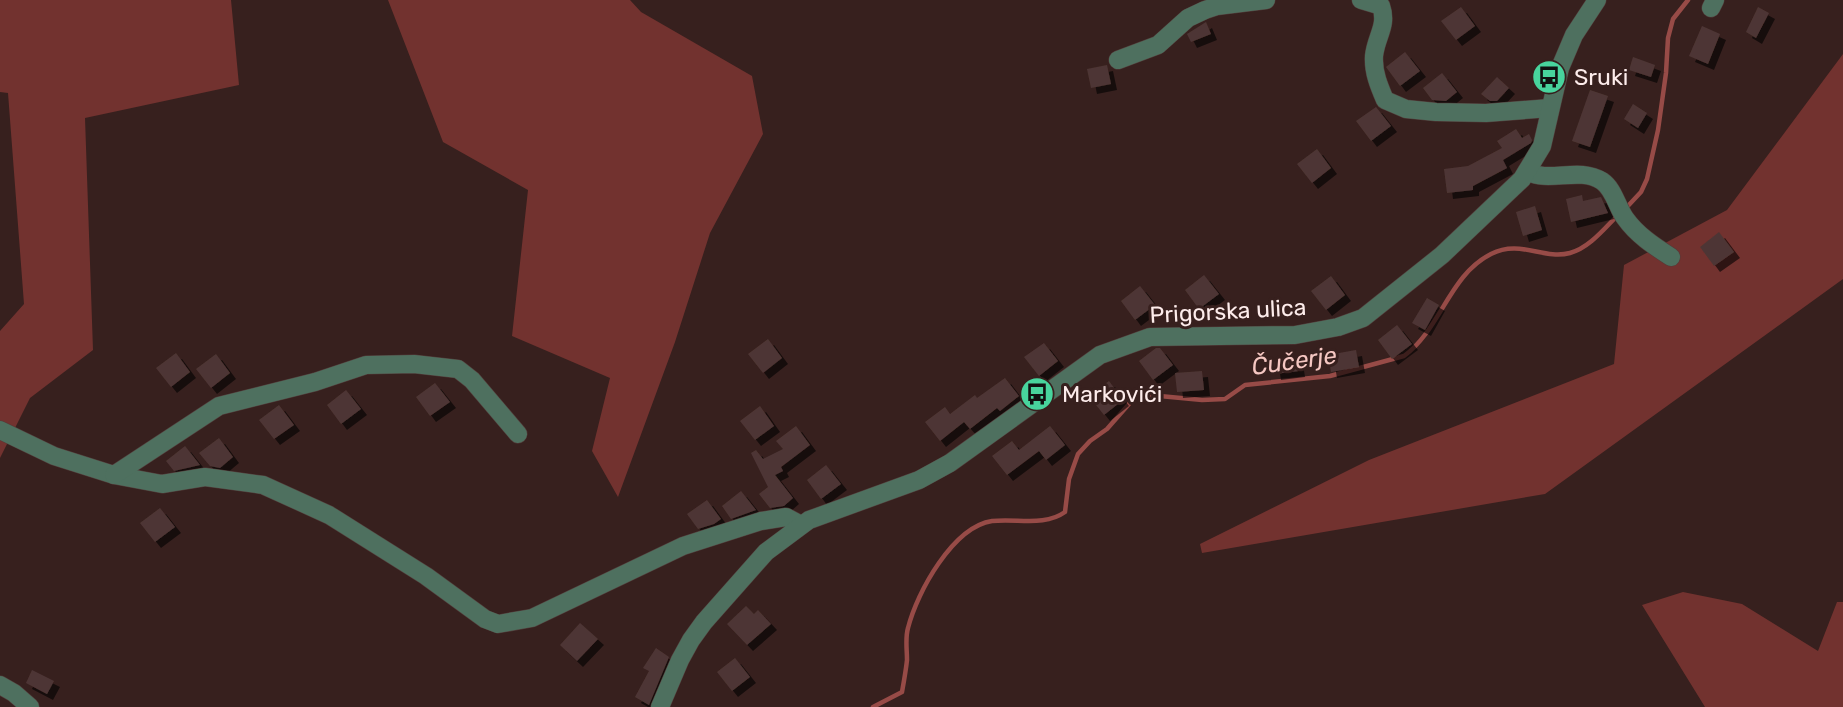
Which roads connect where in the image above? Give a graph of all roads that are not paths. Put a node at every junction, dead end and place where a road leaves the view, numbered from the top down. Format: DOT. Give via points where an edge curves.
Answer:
graph roads {
  1 [pos="1266,0"];
  2 [pos="1361,0"];
  3 [pos="1597,0"];
  4 [pos="1385,3"];
  5 [pos="1118,60"];
  6 [pos="1550,108"];
  7 [pos="1527,171"];
  8 [pos="1671,257"];
  9 [pos="0,429"];
  10 [pos="518,434"];
  11 [pos="114,475"];
  12 [pos="801,525"];
  13 [pos="0,685"];
  14 [pos="30,707"];
  15 [pos="660,707"];
  1 -- 5 [label="street" via="1205,10 1188,18 1158,45"];
  2 -- 4 [label="street"];
  3 -- 6 [label="street, Prigorska ulica" via="1574,35"];
  4 -- 6 [label="street" via="1374,55 1376,81 1385,100 1406,109 1436,112"];
  6 -- 7 [label="street, Prigorska ulica" via="1542,146"];
  7 -- 8 [label="street" via="1542,177 1566,173 1600,180 1633,227"];
  7 -- 12 [label="street, Prigorska ulica" via="1442,255 1363,318 1295,335 1150,337 1125,345 1100,355 929,475"];
  9 -- 11 [label="street" via="54,456"];
  10 -- 11 [label="street" via="458,369 366,365 315,383 219,406"];
  11 -- 12 [label="street" via="162,484 205,477 263,485 329,515 498,624 532,618 684,546 761,521 786,517"];
  12 -- 15 [label="street, Prigorska ulica" via="766,552 704,622 680,660"];
  13 -- 14 [label="street"];
}
